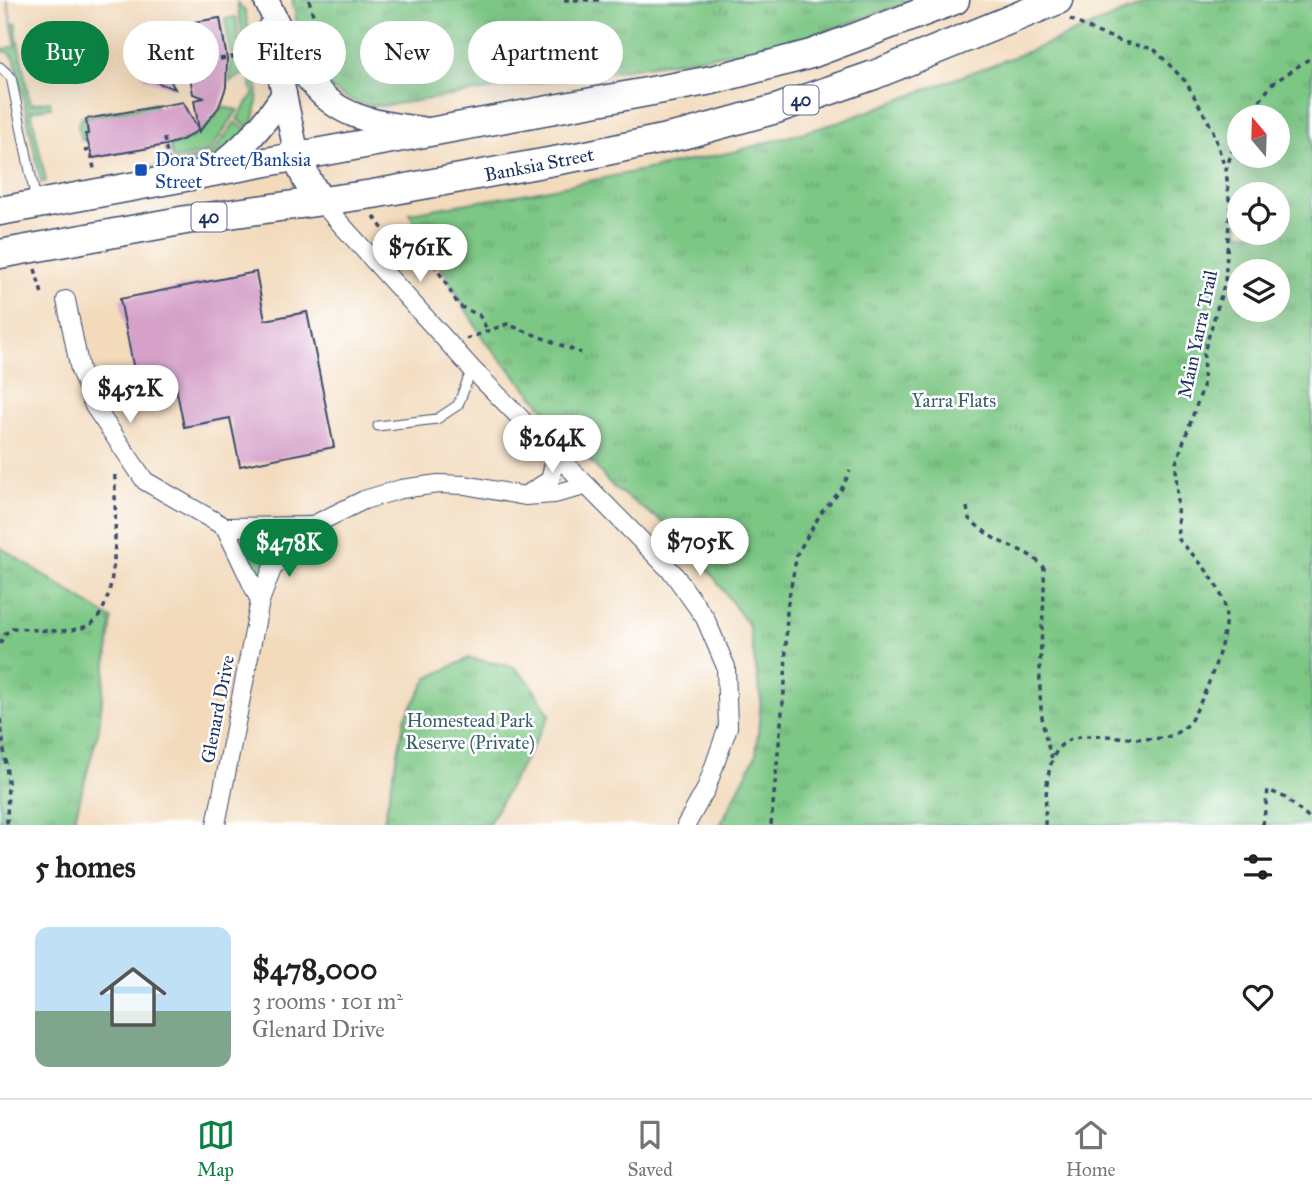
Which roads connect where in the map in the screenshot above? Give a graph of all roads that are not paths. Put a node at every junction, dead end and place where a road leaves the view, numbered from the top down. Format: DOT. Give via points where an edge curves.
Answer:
graph roads {
  1 [pos="265,0"];
  2 [pos="955,0"];
  3 [pos="1051,3"];
  4 [pos="0,67"];
  5 [pos="284,94"];
  6 [pos="433,131"];
  7 [pos="297,156"];
  8 [pos="209,173"];
  9 [pos="320,201"];
  10 [pos="36,204"];
  11 [pos="0,211"];
  12 [pos="0,254"];
  13 [pos="66,300"];
  14 [pos="472,369"];
  15 [pos="378,426"];
  16 [pos="556,455"];
  17 [pos="585,485"];
  18 [pos="525,496"];
  19 [pos="311,526"];
  20 [pos="225,527"];
  21 [pos="260,601"];
  22 [pos="216,825"];
  23 [pos="687,825"];
  1 -- 5 [label="main road"];
  1 -- 6 [label="main road" via="304,73 330,102 366,119"];
  2 -- 6 [label="highway, 40" via="759,69"];
  3 -- 9 [label="highway, Banksia Street / 40" via="874,75 720,125 575,157"];
  4 -- 10 [label="lane" via="11,77"];
  5 -- 7 [label="main road"];
  5 -- 8 [label="main road" via="255,135"];
  6 -- 7 [label="highway, 40"];
  7 -- 8 [label="highway, 40"];
  7 -- 9 [label="highway"];
  8 -- 10 [label="highway, 40"];
  9 -- 12 [label="highway, Banksia Street / 40"];
  9 -- 14 [label="street"];
  10 -- 11 [label="highway, 40"];
  13 -- 20 [label="street" via="80,370 94,406 145,481"];
  14 -- 15 [label="lane" via="458,405 438,419"];
  14 -- 16 [label="street"];
  16 -- 17 [label="street"];
  16 -- 18 [label="street" via="550,480"];
  17 -- 18 [label="street, Glenard Drive"];
  17 -- 23 [label="street" via="673,573 705,618 726,667 728,727 706,789"];
  18 -- 19 [label="street, Glenard Drive" via="465,485 401,489 364,500"];
  19 -- 20 [label="street, Glenard Drive"];
  19 -- 21 [label="street, Glenard Drive" via="272,569"];
  20 -- 21 [label="street"];
  21 -- 22 [label="street, Glenard Drive"];
}
